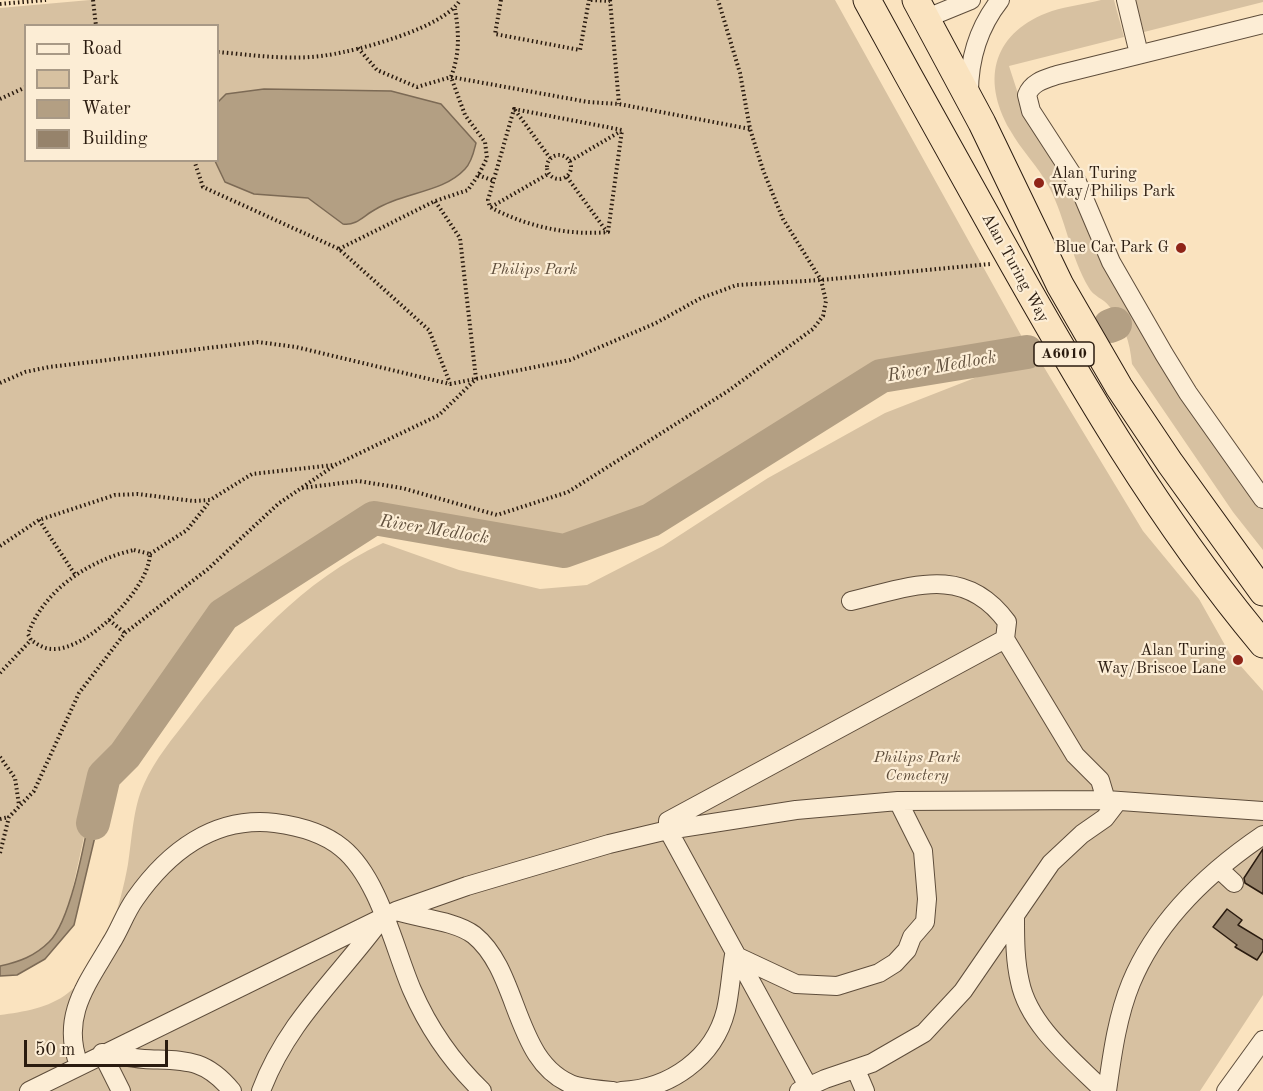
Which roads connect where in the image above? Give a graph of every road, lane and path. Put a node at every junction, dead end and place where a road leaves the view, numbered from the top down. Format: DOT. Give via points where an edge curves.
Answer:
graph roads {
  1 [pos="46,0"];
  2 [pos="93,0"];
  3 [pos="460,0"];
  4 [pos="501,0"];
  5 [pos="590,0"];
  6 [pos="718,0"];
  7 [pos="867,0"];
  8 [pos="971,0"];
  9 [pos="1000,0"];
  10 [pos="1126,0"];
  11 [pos="610,1"];
  12 [pos="0,4"];
  13 [pos="455,9"];
  14 [pos="922,9"];
  15 [pos="96,24"];
  16 [pos="1263,24"];
  17 [pos="887,37"];
  18 [pos="358,48"];
  19 [pos="219,52"];
  20 [pos="1139,54"];
  21 [pos="451,77"];
  22 [pos="24,88"];
  23 [pos="0,99"];
  24 [pos="969,99"];
  25 [pos="619,104"];
  26 [pos="514,109"];
  27 [pos="750,129"];
  28 [pos="622,130"];
  29 [pos="550,158"];
  30 [pos="570,161"];
  31 [pos="195,162"];
  32 [pos="548,174"];
  33 [pos="478,175"];
  34 [pos="567,177"];
  35 [pos="494,181"];
  36 [pos="435,201"];
  37 [pos="490,207"];
  38 [pos="608,232"];
  39 [pos="339,249"];
  40 [pos="1012,261"];
  41 [pos="821,280"];
  42 [pos="476,379"];
  43 [pos="0,383"];
  44 [pos="450,384"];
  45 [pos="335,465"];
  46 [pos="302,488"];
  47 [pos="1263,499"];
  48 [pos="210,500"];
  49 [pos="39,520"];
  50 [pos="0,546"];
  51 [pos="150,554"];
  52 [pos="75,576"];
  53 [pos="1263,592"];
  54 [pos="851,601"];
  55 [pos="109,620"];
  56 [pos="125,633"];
  57 [pos="1005,639"];
  58 [pos="31,640"];
  59 [pos="1263,644"];
  60 [pos="0,673"];
  61 [pos="0,757"];
  62 [pos="1112,800"];
  63 [pos="898,801"];
  64 [pos="19,806"];
  65 [pos="1263,811"];
  66 [pos="9,817"];
  67 [pos="0,819"];
  68 [pos="668,830"];
  69 [pos="1263,835"];
  70 [pos="0,853"];
  71 [pos="1219,869"];
  72 [pos="1234,883"];
  73 [pos="389,914"];
  74 [pos="1015,918"];
  75 [pos="734,955"];
  76 [pos="1263,1040"];
  77 [pos="102,1053"];
  78 [pos="79,1065"];
  79 [pos="856,1070"];
  80 [pos="804,1089"];
  81 [pos="35,1090"];
  82 [pos="1228,1090"];
  83 [pos="122,1091"];
  84 [pos="232,1091"];
  85 [pos="261,1091"];
  86 [pos="482,1091"];
  87 [pos="613,1091"];
  88 [pos="621,1091"];
  89 [pos="865,1091"];
  90 [pos="1105,1091"];
  1 -- 12 [label="path"];
  2 -- 15 [label="path"];
  3 -- 13 [label="path"];
  4 -- 5 [label="path" via="495,34 580,50"];
  5 -- 11 [label="path"];
  6 -- 27 [label="path" via="740,73"];
  7 -- 17 [label="highway, Alan Turing Way / A6010"];
  8 -- 14 [label="street"];
  9 -- 24 [label="street" via="973,51"];
  10 -- 20 [label="street"];
  11 -- 25 [label="path"];
  13 -- 18 [label="path" via="429,26"];
  13 -- 21 [label="path" via="459,40"];
  14 -- 17 [label="highway"];
  14 -- 24 [label="highway, Alan Turing Way / A6010"];
  16 -- 20 [label="street"];
  17 -- 40 [label="highway, Alan Turing Way / A6010"];
  18 -- 19 [label="path" via="294,57"];
  18 -- 21 [label="path" via="377,70 417,87"];
  20 -- 47 [label="street" via="1041,80 1029,90 1028,102 1077,182 1111,262 1164,354"];
  21 -- 25 [label="path"];
  21 -- 33 [label="path" via="465,116 485,142 487,158"];
  22 -- 23 [label="path"];
  24 -- 53 [label="highway, Alan Turing Way / A6010" via="1060,285 1119,387"];
  25 -- 27 [label="path"];
  26 -- 28 [label="path"];
  26 -- 29 [label="path"];
  26 -- 35 [label="path"];
  27 -- 41 [label="path" via="783,219"];
  28 -- 30 [label="path"];
  28 -- 38 [label="path"];
  29 -- 30 [label="path" via="559,154"];
  29 -- 32 [label="path" via="546,164"];
  30 -- 34 [label="path"];
  31 -- 39 [label="path" via="203,187"];
  32 -- 34 [label="path" via="557,180"];
  32 -- 37 [label="path"];
  33 -- 35 [label="path"];
  33 -- 36 [label="path" via="468,190"];
  34 -- 38 [label="path"];
  35 -- 37 [label="path" via="488,200"];
  36 -- 39 [label="path"];
  36 -- 42 [label="path" via="460,238"];
  37 -- 38 [label="path" via="561,231"];
  39 -- 44 [label="path" via="429,330"];
  40 -- 41 [label="path"];
  40 -- 59 [label="highway, Alan Turing Way / A6010" via="1128,458"];
  41 -- 42 [label="path" via="737,285 570,360"];
  41 -- 46 [label="path" via="826,301 823,316 813,329 729,391 568,492 497,515 402,488 358,482"];
  42 -- 44 [label="path"];
  42 -- 45 [label="path" via="439,415"];
  43 -- 44 [label="path" via="48,367 258,342 296,347"];
  45 -- 46 [label="path"];
  45 -- 48 [label="path" via="252,474"];
  46 -- 56 [label="path"];
  48 -- 49 [label="path" via="115,495"];
  48 -- 51 [label="path" via="187,530"];
  49 -- 50 [label="path"];
  49 -- 52 [label="path"];
  51 -- 52 [label="path" via="134,550 120,553"];
  51 -- 55 [label="path" via="140,586"];
  52 -- 58 [label="path" via="49,597 32,622 28,634"];
  54 -- 57 [label="street" via="936,583 954,585 987,599 1007,622"];
  55 -- 56 [label="path"];
  55 -- 58 [label="path" via="68,646 53,649"];
  56 -- 64 [label="path" via="79,693 34,791"];
  57 -- 62 [label="street" via="1075,755 1100,780"];
  57 -- 68 [label="street" via="689,808 668,821"];
  58 -- 60 [label="path"];
  61 -- 64 [label="path" via="15,778"];
  62 -- 63 [label="street"];
  62 -- 65 [label="street"];
  62 -- 74 [label="street" via="1105,818 1051,863"];
  63 -- 68 [label="street" via="796,810"];
  63 -- 75 [label="street" via="923,851 927,899 925,922 895,963 879,973 837,986 796,984"];
  64 -- 66 [label="path"];
  66 -- 67 [label="path"];
  66 -- 70 [label="path"];
  68 -- 73 [label="street" via="568,856"];
  68 -- 75 [label="street"];
  69 -- 71 [label="street"];
  71 -- 72 [label="street"];
  71 -- 90 [label="street" via="1184,899 1138,968 1120,1021"];
  73 -- 77 [label="street"];
  73 -- 78 [label="street" via="343,848 322,837 297,826 270,823 241,823 208,832 183,846 134,900 79,998 73,1020"];
  73 -- 85 [label="street" via="292,1028"];
  73 -- 86 [label="street" via="424,1015 448,1052"];
  73 -- 87 [label="street" via="451,924 472,934 501,969 529,1042 544,1061 575,1085"];
  74 -- 79 [label="street" via="963,991 924,1033"];
  74 -- 90 [label="street" via="1015,951 1026,1002 1064,1051"];
  75 -- 80 [label="street"];
  75 -- 88 [label="street" via="726,1010 706,1051 660,1085"];
  76 -- 82 [label="street"];
  77 -- 78 [label="street"];
  77 -- 83 [label="street"];
  77 -- 84 [label="street" via="191,1061 205,1066"];
  78 -- 81 [label="street"];
  79 -- 80 [label="street"];
  79 -- 89 [label="street"];
}
